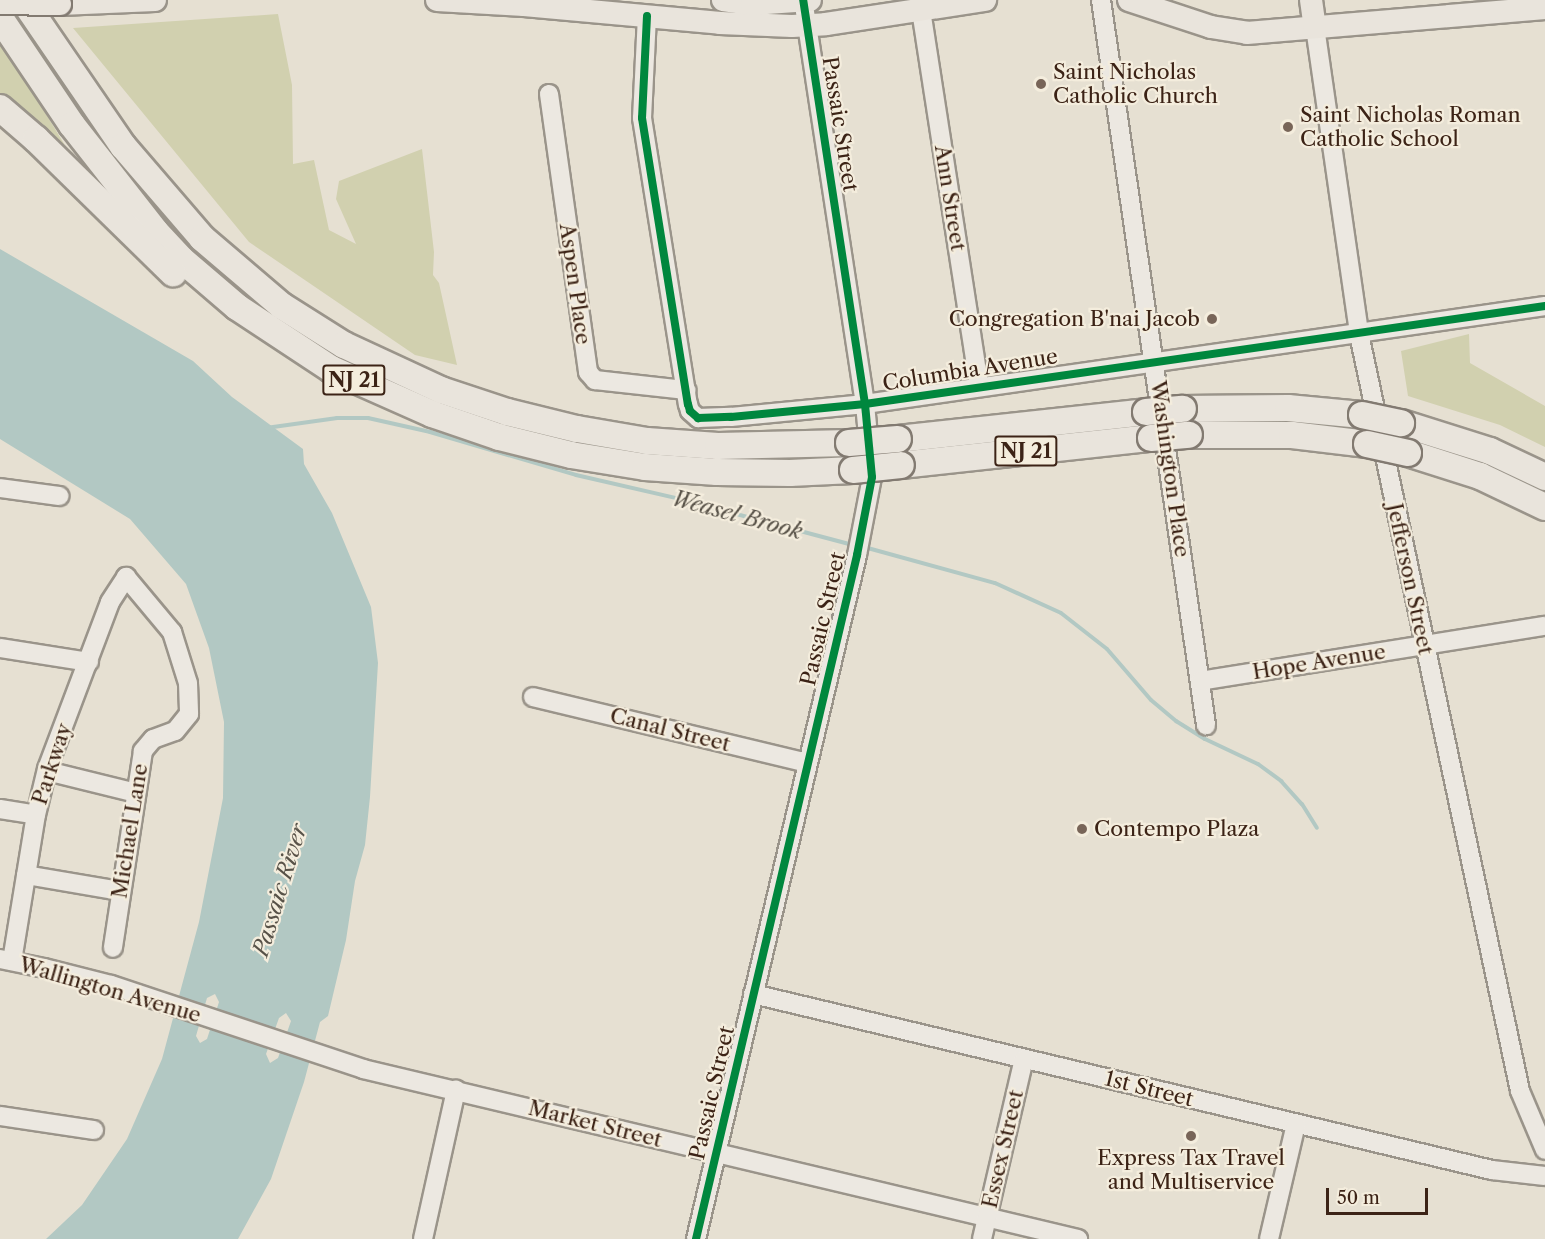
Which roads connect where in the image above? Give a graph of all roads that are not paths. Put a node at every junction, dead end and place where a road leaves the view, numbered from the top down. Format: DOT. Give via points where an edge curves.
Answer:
graph roads {
  1 [pos="23,0"];
  2 [pos="155,0"];
  3 [pos="437,0"];
  4 [pos="723,0"];
  5 [pos="805,0"];
  6 [pos="985,0"];
  7 [pos="1101,0"];
  8 [pos="1129,0"];
  9 [pos="1311,0"];
  10 [pos="0,3"];
  11 [pos="1545,8"];
  12 [pos="921,10"];
  13 [pos="647,16"];
  14 [pos="0,18"];
  15 [pos="807,25"];
  16 [pos="1315,27"];
  17 [pos="549,94"];
  18 [pos="0,108"];
  19 [pos="1545,306"];
  20 [pos="1359,334"];
  21 [pos="1155,361"];
  22 [pos="979,386"];
  23 [pos="686,390"];
  24 [pos="397,400"];
  25 [pos="865,404"];
  26 [pos="1545,477"];
  27 [pos="0,488"];
  28 [pos="59,496"];
  29 [pos="1545,507"];
  30 [pos="126,577"];
  31 [pos="1545,626"];
  32 [pos="1424,645"];
  33 [pos="0,648"];
  34 [pos="89,662"];
  35 [pos="1200,681"];
  36 [pos="533,697"];
  37 [pos="1206,725"];
  38 [pos="807,763"];
  39 [pos="47,771"];
  40 [pos="136,793"];
  41 [pos="0,809"];
  42 [pos="36,815"];
  43 [pos="26,875"];
  44 [pos="121,891"];
  45 [pos="113,948"];
  46 [pos="6,960"];
  47 [pos="753,994"];
  48 [pos="220,1021"];
  49 [pos="1024,1059"];
  50 [pos="456,1090"];
  51 [pos="0,1116"];
  52 [pos="1296,1124"];
  53 [pos="94,1130"];
  54 [pos="1545,1150"];
  55 [pos="716,1154"];
  56 [pos="1545,1176"];
  57 [pos="987,1218"];
  58 [pos="423,1239"];
  59 [pos="696,1239"];
  60 [pos="982,1239"];
  61 [pos="1078,1239"];
  62 [pos="1269,1239"];
  1 -- 26 [label="highway, NJ 21, bridge" via="123,146 189,225 254,284 344,345 441,390 507,412 647,441 718,446 849,443 1146,412 1276,407 1401,423 1479,448"];
  2 -- 10 [label="main road, bridge"];
  3 -- 13 [label="main road"];
  4 -- 5 [label="main road" via="752,4"];
  5 -- 15 [label="street, Passaic Street"];
  6 -- 12 [label="main road"];
  7 -- 21 [label="street, Washington Place"];
  8 -- 16 [label="main road" via="1229,30 1268,33"];
  9 -- 16 [label="main road, Jefferson Street"];
  11 -- 16 [label="main road"];
  12 -- 15 [label="main road"];
  12 -- 22 [label="street, Ann Street"];
  13 -- 15 [label="main road"];
  13 -- 23 [label="street, Columbia Avenue" via="642,118"];
  14 -- 24 [label="highway, NJ 21" via="100,164 181,259 282,339 331,369"];
  15 -- 25 [label="street, Passaic Street"];
  16 -- 20 [label="street, Jefferson Street"];
  17 -- 23 [label="street, Aspen Place" via="588,372 595,380"];
  18 -- 24 [label="highway" via="140,243 227,318 290,358"];
  19 -- 20 [label="street, Columbia Avenue"];
  20 -- 21 [label="street, Columbia Avenue"];
  20 -- 32 [label="street, Jefferson Street"];
  21 -- 22 [label="street, Columbia Avenue"];
  21 -- 35 [label="street, Washington Place"];
  22 -- 25 [label="street, Columbia Avenue"];
  23 -- 25 [label="street, Columbia Avenue" via="690,411 698,418 708,419"];
  24 -- 29 [label="highway, NJ 21, bridge" via="500,437 616,463 717,472 853,470 1151,438 1283,434 1408,453 1480,476"];
  25 -- 38 [label="street, Passaic Street" via="872,477"];
  27 -- 28 [label="street"];
  30 -- 34 [label="street, Parkway" via="110,602"];
  30 -- 40 [label="street, Michael Lane" via="172,632 188,683 189,714 175,731 153,739 143,751"];
  31 -- 32 [label="street, Hope Avenue"];
  32 -- 35 [label="street, Hope Avenue"];
  32 -- 54 [label="street, Jefferson Street" via="1520,1091"];
  33 -- 34 [label="street"];
  34 -- 39 [label="street, Parkway"];
  35 -- 37 [label="street, Washington Place"];
  36 -- 38 [label="street, Canal Street"];
  38 -- 47 [label="street, Passaic Street"];
  39 -- 40 [label="street"];
  39 -- 42 [label="street, Parkway"];
  40 -- 44 [label="street, Michael Lane"];
  41 -- 42 [label="street"];
  42 -- 43 [label="street, Parkway"];
  43 -- 44 [label="street"];
  43 -- 46 [label="street, Parkway"];
  44 -- 45 [label="street, Michael Lane"];
  46 -- 48 [label="street, Wallington Avenue" via="76,975"];
  47 -- 49 [label="street, 1st Street"];
  47 -- 55 [label="street, Passaic Street"];
  48 -- 50 [label="street, Market Street" via="363,1069"];
  49 -- 52 [label="street, 1st Street"];
  49 -- 57 [label="street, Essex Street"];
  50 -- 55 [label="street, Market Street"];
  50 -- 58 [label="street"];
  51 -- 53 [label="street"];
  52 -- 56 [label="street, 1st Street" via="1492,1170"];
  52 -- 62 [label="street"];
  55 -- 57 [label="street, Market Street"];
  55 -- 59 [label="street, Passaic Street"];
  57 -- 60 [label="street, Essex Street"];
  57 -- 61 [label="street, Market Street"];
}
